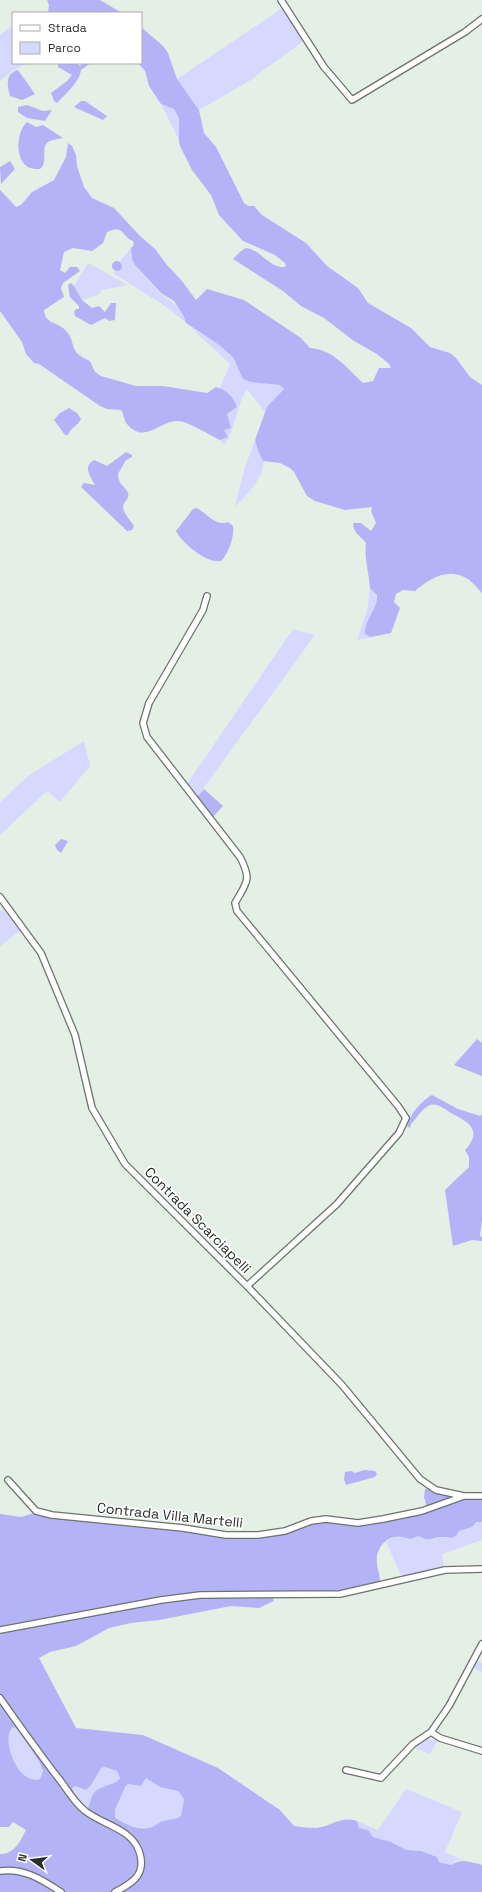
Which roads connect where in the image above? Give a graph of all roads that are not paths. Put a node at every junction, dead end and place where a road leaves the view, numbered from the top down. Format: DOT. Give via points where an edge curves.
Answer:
graph roads {
  1 [pos="281,0"];
  2 [pos="482,19"];
  3 [pos="207,596"];
  4 [pos="0,897"];
  5 [pos="247,1286"];
  6 [pos="8,1480"];
  7 [pos="464,1496"];
  8 [pos="482,1496"];
  9 [pos="482,1569"];
  10 [pos="0,1630"];
  11 [pos="482,1644"];
  12 [pos="0,1698"];
  13 [pos="431,1732"];
  14 [pos="482,1751"];
  15 [pos="346,1770"];
  16 [pos="0,1870"];
  17 [pos="61,1892"];
  18 [pos="115,1892"];
  1 -- 2 [label="street" via="324,67 352,100 465,32"];
  3 -- 5 [label="street" via="203,610 149,704 143,723 147,737 240,857 247,871 246,882 235,903 237,911 406,1118 399,1133 337,1204"];
  4 -- 5 [label="street, Contrada Scarciapelli" via="37,948 47,967 75,1035 92,1108 125,1164"];
  5 -- 7 [label="street, Contrada Scarciapelli" via="342,1385 420,1479 436,1490"];
  6 -- 7 [label="street, Contrada Villa Martelli" via="36,1511 52,1515 183,1528 226,1536 285,1531 311,1521 326,1519 365,1522 422,1511"];
  7 -- 8 [label="street, Contrada Villa Martelli"];
  9 -- 10 [label="street" via="445,1570 340,1594 200,1595"];
  11 -- 13 [label="street" via="449,1706"];
  12 -- 18 [label="street" via="34,1747 84,1810 126,1834 138,1847 141,1859 138,1876 132,1884"];
  13 -- 14 [label="street" via="440,1738"];
  13 -- 15 [label="street" via="413,1744 381,1778"];
  16 -- 17 [label="street" via="37,1876"];
}
